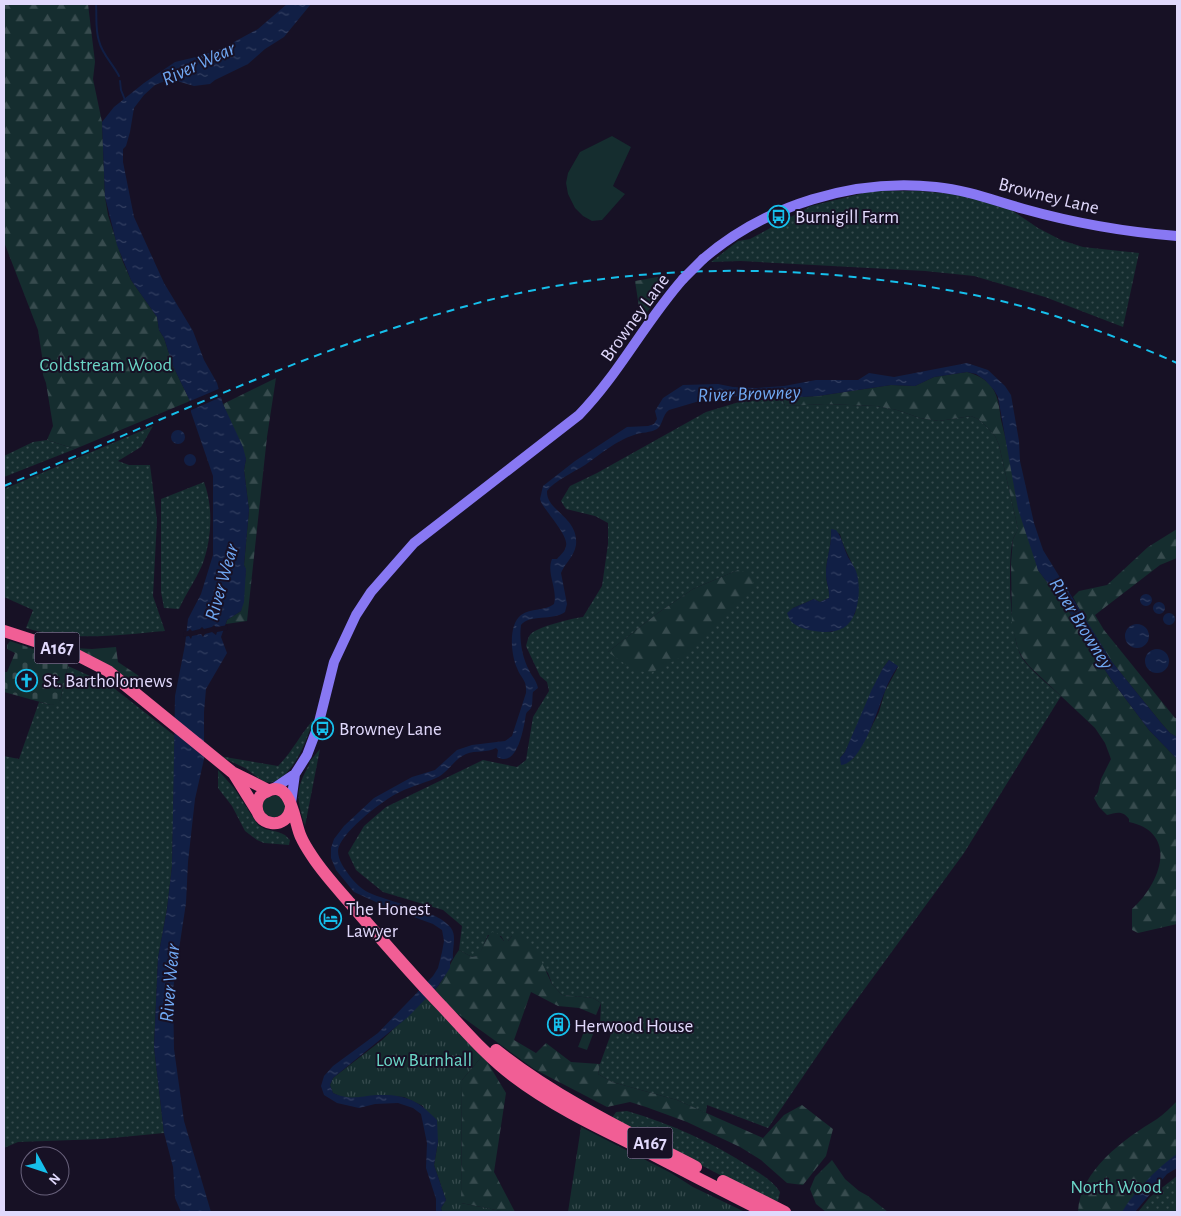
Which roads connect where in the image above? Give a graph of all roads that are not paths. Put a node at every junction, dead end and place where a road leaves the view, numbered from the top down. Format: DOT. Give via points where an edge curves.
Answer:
graph roads {
  1 [pos="1177,236"];
  2 [pos="4,631"];
  3 [pos="232,772"];
  4 [pos="295,774"];
  5 [pos="270,790"];
  6 [pos="291,805"];
  7 [pos="257,811"];
  8 [pos="280,823"];
  9 [pos="300,836"];
  10 [pos="464,1028"];
  11 [pos="765,1212"];
  12 [pos="785,1212"];
  1 -- 4 [label="main road, Browney Lane, bridge" via="1076,222 936,186 901,185 859,188 817,197 740,232 703,259 683,279 598,396 579,416 414,543 371,592 343,640 334,662 316,733"];
  2 -- 3 [label="highway, A167" via="93,662"];
  3 -- 5 [label="highway, A167"];
  3 -- 7 [label="highway, A167"];
  4 -- 5 [label="main road"];
  4 -- 6 [label="main road"];
  5 -- 6 [label="highway, A167" via="282,791"];
  5 -- 7 [label="highway" via="263,793 258,801"];
  6 -- 8 [label="highway" via="289,815"];
  6 -- 9 [label="highway, A167"];
  7 -- 8 [label="highway, A167" via="269,823"];
  8 -- 9 [label="highway, A167"];
  9 -- 10 [label="highway, A167" via="318,865 416,979"];
  10 -- 11 [label="highway, A167" via="513,1076 542,1096"];
  10 -- 12 [label="highway, A167" via="559,1095"];
}
